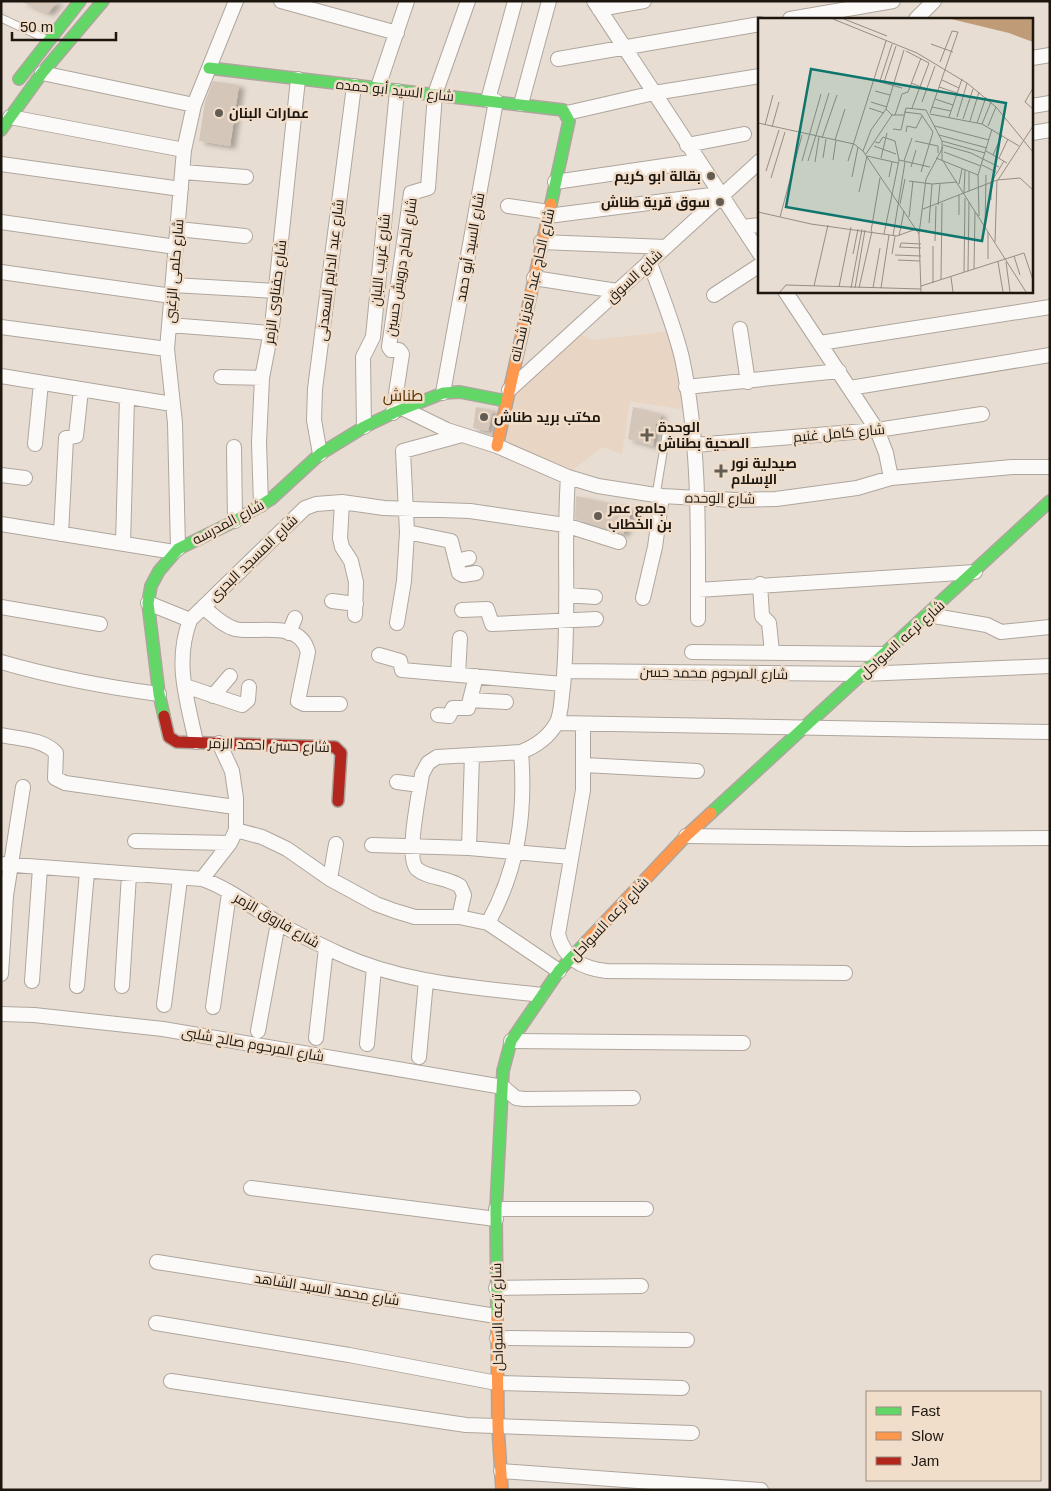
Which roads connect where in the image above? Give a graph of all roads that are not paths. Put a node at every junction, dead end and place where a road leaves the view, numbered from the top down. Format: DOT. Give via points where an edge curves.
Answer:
graph roads {
  1 [pos="80,1"];
  2 [pos="103,1"];
  3 [pos="236,1"];
  4 [pos="281,1"];
  5 [pos="407,1"];
  6 [pos="468,1"];
  7 [pos="515,1"];
  8 [pos="549,1"];
  9 [pos="644,1"];
  10 [pos="893,1"];
  11 [pos="934,1"];
  12 [pos="595,3"];
  13 [pos="1,18"];
  14 [pos="796,18"];
  15 [pos="917,18"];
  16 [pos="758,24"];
  17 [pos="396,33"];
  18 [pos="48,41"];
  19 [pos="624,47"];
  20 [pos="1050,55"];
  21 [pos="1034,58"];
  22 [pos="558,59"];
  23 [pos="209,68"];
  24 [pos="42,73"];
  25 [pos="758,76"];
  26 [pos="298,79"];
  27 [pos="354,86"];
  28 [pos="12,88"];
  29 [pos="377,90"];
  30 [pos="397,91"];
  31 [pos="654,93"];
  32 [pos="435,94"];
  33 [pos="492,101"];
  34 [pos="1050,103"];
  35 [pos="521,104"];
  36 [pos="194,105"];
  37 [pos="1034,106"];
  38 [pos="10,117"];
  39 [pos="568,119"];
  40 [pos="1,130"];
  41 [pos="1050,130"];
  42 [pos="1034,132"];
  43 [pos="744,134"];
  44 [pos="687,145"];
  45 [pos="184,150"];
  46 [pos="698,161"];
  47 [pos="758,163"];
  48 [pos="1,164"];
  49 [pos="183,172"];
  50 [pos="246,177"];
  51 [pos="758,177"];
  52 [pos="738,180"];
  53 [pos="555,182"];
  54 [pos="181,188"];
  55 [pos="720,195"];
  56 [pos="508,206"];
  57 [pos="548,214"];
  58 [pos="1,222"];
  59 [pos="758,225"];
  60 [pos="742,228"];
  61 [pos="178,229"];
  62 [pos="245,236"];
  63 [pos="541,242"];
  64 [pos="666,246"];
  65 [pos="176,248"];
  66 [pos="758,251"];
  67 [pos="649,261"];
  68 [pos="758,266"];
  69 [pos="1,272"];
  70 [pos="534,278"];
  71 [pos="172,290"];
  72 [pos="276,291"];
  73 [pos="617,291"];
  74 [pos="786,292"];
  75 [pos="714,295"];
  76 [pos="1050,307"];
  77 [pos="169,325"];
  78 [pos="1,327"];
  79 [pos="740,330"];
  80 [pos="271,333"];
  81 [pos="820,343"];
  82 [pos="167,349"];
  83 [pos="1050,354"];
  84 [pos="839,370"];
  85 [pos="1,376"];
  86 [pos="221,377"];
  87 [pos="262,378"];
  88 [pos="748,382"];
  89 [pos="41,383"];
  90 [pos="686,387"];
  91 [pos="850,388"];
  92 [pos="81,390"];
  93 [pos="443,393"];
  94 [pos="507,395"];
  95 [pos="126,398"];
  96 [pos="172,404"];
  97 [pos="399,411"];
  98 [pos="982,414"];
  99 [pos="364,427"];
  100 [pos="877,430"];
  101 [pos="462,435"];
  102 [pos="666,435"];
  103 [pos="35,444"];
  104 [pos="695,445"];
  105 [pos="496,446"];
  106 [pos="234,447"];
  107 [pos="320,454"];
  108 [pos="1050,467"];
  109 [pos="1,475"];
  110 [pos="568,477"];
  111 [pos="25,478"];
  112 [pos="891,478"];
  113 [pos="659,496"];
  114 [pos="697,498"];
  115 [pos="342,502"];
  116 [pos="261,505"];
  117 [pos="1048,505"];
  118 [pos="406,509"];
  119 [pos="235,521"];
  120 [pos="1,524"];
  121 [pos="565,525"];
  122 [pos="407,532"];
  123 [pos="61,534"];
  124 [pos="620,542"];
  125 [pos="123,544"];
  126 [pos="176,551"];
  127 [pos="975,572"];
  128 [pos="476,573"];
  129 [pos="760,584"];
  130 [pos="698,590"];
  131 [pos="566,595"];
  132 [pos="595,597"];
  133 [pos="643,598"];
  134 [pos="332,601"];
  135 [pos="148,603"];
  136 [pos="203,606"];
  137 [pos="1,607"];
  138 [pos="462,610"];
  139 [pos="928,615"];
  140 [pos="295,618"];
  141 [pos="596,619"];
  142 [pos="698,619"];
  143 [pos="190,620"];
  144 [pos="566,622"];
  145 [pos="397,623"];
  146 [pos="100,624"];
  147 [pos="1050,627"];
  148 [pos="290,633"];
  149 [pos="460,638"];
  150 [pos="692,652"];
  151 [pos="772,652"];
  152 [pos="886,654"];
  153 [pos="379,655"];
  154 [pos="1,662"];
  155 [pos="1050,666"];
  156 [pos="863,674"];
  157 [pos="458,675"];
  158 [pos="230,676"];
  159 [pos="476,676"];
  160 [pos="564,677"];
  161 [pos="185,686"];
  162 [pos="249,687"];
  163 [pos="159,694"];
  164 [pos="213,696"];
  165 [pos="470,700"];
  166 [pos="506,702"];
  167 [pos="340,704"];
  168 [pos="438,715"];
  169 [pos="557,723"];
  170 [pos="583,724"];
  171 [pos="804,727"];
  172 [pos="1050,732"];
  173 [pos="1,735"];
  174 [pos="177,742"];
  175 [pos="196,742"];
  176 [pos="220,743"];
  177 [pos="521,752"];
  178 [pos="472,755"];
  179 [pos="584,765"];
  180 [pos="698,771"];
  181 [pos="397,782"];
  182 [pos="420,785"];
  183 [pos="23,787"];
  184 [pos="338,802"];
  185 [pos="235,807"];
  186 [pos="236,830"];
  187 [pos="686,836"];
  188 [pos="1050,838"];
  189 [pos="136,841"];
  190 [pos="230,843"];
  191 [pos="336,844"];
  192 [pos="372,844"];
  193 [pos="412,846"];
  194 [pos="469,848"];
  195 [pos="516,852"];
  196 [pos="571,857"];
  197 [pos="6,865"];
  198 [pos="40,868"];
  199 [pos="87,872"];
  200 [pos="129,875"];
  201 [pos="180,879"];
  202 [pos="202,879"];
  203 [pos="330,879"];
  204 [pos="229,892"];
  205 [pos="459,918"];
  206 [pos="278,923"];
  207 [pos="488,923"];
  208 [pos="2,931"];
  209 [pos="326,948"];
  210 [pos="2,959"];
  211 [pos="572,960"];
  212 [pos="374,968"];
  213 [pos="559,972"];
  214 [pos="845,973"];
  215 [pos="1,974"];
  216 [pos="32,981"];
  217 [pos="426,981"];
  218 [pos="78,986"];
  219 [pos="122,986"];
  220 [pos="541,995"];
  221 [pos="164,1006"];
  222 [pos="213,1007"];
  223 [pos="1,1014"];
  224 [pos="258,1031"];
  225 [pos="316,1038"];
  226 [pos="511,1041"];
  227 [pos="743,1043"];
  228 [pos="367,1044"];
  229 [pos="419,1058"];
  230 [pos="503,1087"];
  231 [pos="633,1098"];
  232 [pos="251,1188"];
  233 [pos="646,1209"];
  234 [pos="496,1214"];
  235 [pos="157,1262"];
  236 [pos="641,1286"];
  237 [pos="496,1288"];
  238 [pos="496,1316"];
  239 [pos="156,1323"];
  240 [pos="497,1338"];
  241 [pos="688,1340"];
  242 [pos="171,1380"];
  243 [pos="497,1383"];
  244 [pos="682,1388"];
  245 [pos="498,1427"];
  246 [pos="692,1433"];
  247 [pos="502,1471"];
  248 [pos="502,1490"];
  249 [pos="761,1490"];
  1 -- 18 [label="main road"];
  2 -- 24 [label="main road"];
  3 -- 23 [label="street, شارع حلمى الزغبى"];
  4 -- 17 [label="street"];
  5 -- 17 [label="street"];
  6 -- 32 [label="street"];
  7 -- 33 [label="street, شارع السيد أبو حمد"];
  8 -- 35 [label="street"];
  9 -- 12 [label="street"];
  10 -- 14 [label="street"];
  11 -- 15 [label="street"];
  12 -- 19 [label="street"];
  13 -- 18 [label="lane"];
  16 -- 19 [label="street"];
  17 -- 29 [label="street"];
  18 -- 28 [label="main road"];
  19 -- 22 [label="street"];
  19 -- 31 [label="street"];
  20 -- 21 [label="street"];
  23 -- 26 [label="main road, شارع السيد أبو حمده"];
  23 -- 36 [label="street, شارع حلمى الزغبى"];
  24 -- 36 [label="street"];
  24 -- 38 [label="main road"];
  25 -- 31 [label="street"];
  26 -- 27 [label="main road, شارع السيد أبو حمده"];
  26 -- 72 [label="street, شارع حفناوى الزمر"];
  27 -- 29 [label="main road, شارع السيد أبو حمده"];
  27 -- 107 [label="street, شارع عبد الدايم السعدنى" via="315,389 314,420"];
  29 -- 30 [label="main road, شارع السيد أبو حمده"];
  30 -- 32 [label="main road, شارع السيد أبو حمده"];
  30 -- 99 [label="street, شارع غريب اللبان" via="373,336 363,358"];
  31 -- 39 [label="street"];
  31 -- 44 [label="street"];
  32 -- 33 [label="main road, شارع السيد أبو حمده"];
  32 -- 97 [label="street, شارع الحاج درويش حسين" via="428,188 411,194 390,345 391,350 402,354"];
  33 -- 35 [label="main road, شارع السيد أبو حمده"];
  33 -- 93 [label="street, شارع السيد أبو حمد"];
  34 -- 37 [label="street"];
  35 -- 39 [label="main road, شارع السيد أبو حمده" via="563,110"];
  36 -- 45 [label="street, شارع حلمى الزغبى"];
  38 -- 40 [label="main road"];
  38 -- 45 [label="street"];
  39 -- 53 [label="main road, شارع الحاج عبد العزيز شحاته"];
  41 -- 42 [label="street"];
  43 -- 44 [label="street"];
  44 -- 46 [label="street"];
  45 -- 49 [label="street, شارع حلمى الزغبى"];
  46 -- 53 [label="street"];
  46 -- 55 [label="street"];
  47 -- 52 [label="street, شارع السوق"];
  48 -- 54 [label="street"];
  49 -- 50 [label="street"];
  49 -- 54 [label="street, شارع حلمى الزغبى"];
  51 -- 52 [label="street"];
  52 -- 55 [label="street, شارع السوق"];
  53 -- 57 [label="main road, شارع الحاج عبد العزيز شحاته"];
  54 -- 61 [label="street, شارع حلمى الزغبى"];
  55 -- 57 [label="street"];
  55 -- 60 [label="street"];
  55 -- 64 [label="street, شارع السوق"];
  56 -- 57 [label="street"];
  57 -- 63 [label="main road, شارع الحاج عبد العزيز شحاته"];
  58 -- 65 [label="street"];
  59 -- 60 [label="street"];
  60 -- 66 [label="street"];
  61 -- 62 [label="street"];
  61 -- 65 [label="street, شارع حلمى الزغبى"];
  63 -- 64 [label="street"];
  63 -- 70 [label="main road, شارع الحاج عبد العزيز شحاته"];
  64 -- 67 [label="street, شارع السوق"];
  65 -- 71 [label="street, شارع حلمى الزغبى"];
  67 -- 73 [label="street, شارع السوق"];
  67 -- 90 [label="street" via="673,326"];
  68 -- 75 [label="street"];
  69 -- 71 [label="street"];
  70 -- 73 [label="street"];
  70 -- 94 [label="main road, شارع الحاج عبد العزيز شحاته"];
  71 -- 72 [label="street"];
  71 -- 77 [label="street, شارع حلمى الزغبى"];
  72 -- 80 [label="street, شارع حفناوى الزمر"];
  73 -- 94 [label="street, شارع السوق"];
  74 -- 81 [label="street"];
  76 -- 81 [label="street"];
  77 -- 80 [label="street"];
  77 -- 82 [label="street, شارع حلمى الزغبى"];
  78 -- 82 [label="street"];
  79 -- 88 [label="street"];
  80 -- 87 [label="street, شارع حفناوى الزمر"];
  81 -- 84 [label="street"];
  82 -- 96 [label="street, شارع حلمى الزغبى"];
  83 -- 91 [label="street"];
  84 -- 88 [label="street"];
  84 -- 91 [label="street"];
  85 -- 89 [label="street"];
  86 -- 87 [label="street"];
  87 -- 116 [label="street, شارع حفناوى الزمر"];
  88 -- 90 [label="street"];
  89 -- 92 [label="street"];
  89 -- 103 [label="street"];
  90 -- 104 [label="street"];
  91 -- 100 [label="street"];
  92 -- 95 [label="street"];
  92 -- 123 [label="street" via="76,436 66,438"];
  93 -- 94 [label="main road"];
  93 -- 97 [label="main road, شارع المدرسه"];
  94 -- 105 [label="main road, شارع الحاج عبد العزيز شحاته"];
  95 -- 96 [label="street"];
  95 -- 125 [label="street"];
  96 -- 126 [label="street, شارع حلمى الزغبى"];
  97 -- 99 [label="main road, شارع المدرسه"];
  97 -- 101 [label="street, شارع الوحده"];
  98 -- 100 [label="street, شارع كامل غنيم"];
  99 -- 107 [label="main road, شارع المدرسه"];
  100 -- 104 [label="street, شارع كامل غنيم"];
  100 -- 112 [label="street"];
  101 -- 105 [label="street, شارع الوحده"];
  101 -- 118 [label="street" via="403,451"];
  102 -- 113 [label="lane"];
  104 -- 114 [label="street"];
  105 -- 110 [label="street, شارع الوحده"];
  106 -- 119 [label="street"];
  107 -- 116 [label="main road, شارع المدرسه"];
  108 -- 112 [label="street, شارع الوحده" via="1012,467"];
  109 -- 111 [label="street"];
  110 -- 113 [label="street, شارع الوحده" via="598,486"];
  110 -- 121 [label="street"];
  112 -- 114 [label="street, شارع الوحده" via="817,495 776,499"];
  113 -- 114 [label="street, شارع الوحده"];
  113 -- 133 [label="street" via="655,547"];
  114 -- 130 [label="street"];
  115 -- 118 [label="street, شارع المسجد البحرى"];
  115 -- 134 [label="street" via="340,538 354,572 356,610"];
  115 -- 136 [label="street, شارع المسجد البحرى" via="305,508"];
  116 -- 119 [label="main road, شارع المدرسه"];
  117 -- 127 [label="main road, شارع ترعه السواحل"];
  118 -- 121 [label="street, شارع المسجد البحرى" via="470,511"];
  118 -- 122 [label="street"];
  119 -- 126 [label="main road, شارع المدرسه"];
  120 -- 123 [label="street"];
  121 -- 124 [label="street, شارع المسجد البحرى"];
  121 -- 131 [label="street"];
  122 -- 128 [label="street" via="452,541 462,559 461,575"];
  122 -- 145 [label="street"];
  123 -- 125 [label="street"];
  125 -- 126 [label="street"];
  126 -- 135 [label="main road, شارع المدرسه" via="159,571 151,586"];
  127 -- 129 [label="street"];
  127 -- 139 [label="main road, شارع ترعه السواحل"];
  129 -- 130 [label="street"];
  129 -- 151 [label="street" via="762,616 769,623"];
  130 -- 142 [label="street"];
  131 -- 132 [label="street"];
  131 -- 144 [label="street"];
  135 -- 143 [label="street"];
  135 -- 163 [label="main road, شارع المدرسه"];
  136 -- 143 [label="street, شارع المسجد البحرى"];
  136 -- 148 [label="street" via="220,622 233,628 272,628"];
  137 -- 146 [label="street"];
  138 -- 144 [label="street" via="487,608 492,624"];
  139 -- 147 [label="street" via="987,625 1001,632"];
  139 -- 152 [label="main road, شارع ترعه السواحل"];
  140 -- 148 [label="street"];
  141 -- 144 [label="street"];
  143 -- 161 [label="street, شارع المسجد البحرى" via="181,656"];
  144 -- 160 [label="street"];
  148 -- 167 [label="street" via="307,646 308,652 300,704"];
  149 -- 157 [label="street"];
  150 -- 151 [label="street"];
  151 -- 152 [label="street"];
  152 -- 156 [label="main road, شارع ترعه السواحل"];
  153 -- 157 [label="street, شارع المرحوم محمد حسن" via="400,661 402,670"];
  154 -- 163 [label="street" via="45,675"];
  155 -- 156 [label="street, شارع المرحوم محمد حسن"];
  156 -- 160 [label="street, شارع المرحوم محمد حسن"];
  156 -- 171 [label="main road, شارع ترعه السواحل"];
  157 -- 159 [label="street, شارع المرحوم محمد حسن"];
  158 -- 164 [label="street"];
  159 -- 160 [label="street, شارع المرحوم محمد حسن"];
  159 -- 165 [label="street"];
  160 -- 169 [label="street"];
  161 -- 164 [label="street"];
  161 -- 175 [label="street, شارع المسجد البحرى"];
  162 -- 164 [label="street" via="248,700 242,704"];
  163 -- 174 [label="main road, شارع المدرسه" via="166,731"];
  165 -- 166 [label="street"];
  165 -- 168 [label="street" via="468,708 453,708 449,716"];
  169 -- 170 [label="street"];
  169 -- 177 [label="street" via="542,741"];
  170 -- 171 [label="street"];
  170 -- 179 [label="street"];
  171 -- 172 [label="street"];
  171 -- 187 [label="main road, شارع ترعه السواحل"];
  173 -- 185 [label="street" via="51,748 56,753 55,778 65,783"];
  174 -- 175 [label="main road, شارع حسن احمد الزمر"];
  175 -- 176 [label="main road, شارع حسن احمد الزمر"];
  176 -- 184 [label="main road, شارع حسن احمد الزمر" via="335,747 341,753"];
  176 -- 185 [label="street" via="232,771"];
  177 -- 178 [label="street"];
  177 -- 195 [label="street" via="524,785"];
  178 -- 182 [label="street" via="437,757 428,763"];
  178 -- 194 [label="street"];
  179 -- 180 [label="street"];
  179 -- 196 [label="street" via="583,790"];
  181 -- 182 [label="street"];
  182 -- 193 [label="street"];
  183 -- 197 [label="street"];
  185 -- 186 [label="street"];
  186 -- 190 [label="street"];
  186 -- 203 [label="street" via="287,849"];
  187 -- 188 [label="street"];
  187 -- 211 [label="main road, شارع ترعه السواحل"];
  189 -- 190 [label="street"];
  190 -- 202 [label="street"];
  191 -- 203 [label="street"];
  192 -- 193 [label="street"];
  193 -- 194 [label="street"];
  193 -- 205 [label="street" via="413,863 418,870 455,883 462,890"];
  194 -- 195 [label="street"];
  195 -- 196 [label="street"];
  195 -- 207 [label="street" via="500,902"];
  196 -- 211 [label="street" via="558,934 560,945"];
  197 -- 198 [label="street, شارع فاروق الزمر"];
  197 -- 208 [label="street"];
  198 -- 199 [label="street, شارع فاروق الزمر"];
  198 -- 216 [label="street"];
  199 -- 200 [label="street, شارع فاروق الزمر"];
  199 -- 218 [label="street"];
  200 -- 201 [label="street, شارع فاروق الزمر"];
  200 -- 219 [label="street"];
  201 -- 202 [label="street, شارع فاروق الزمر"];
  201 -- 221 [label="street"];
  202 -- 204 [label="street, شارع فاروق الزمر"];
  203 -- 205 [label="street" via="395,911 426,919"];
  204 -- 206 [label="street, شارع فاروق الزمر"];
  204 -- 222 [label="street"];
  205 -- 207 [label="street"];
  206 -- 209 [label="street, شارع فاروق الزمر"];
  206 -- 224 [label="street"];
  207 -- 213 [label="street"];
  208 -- 210 [label="street"];
  209 -- 212 [label="street, شارع فاروق الزمر"];
  209 -- 225 [label="street"];
  210 -- 215 [label="street"];
  211 -- 213 [label="main road, شارع ترعه السواحل"];
  211 -- 214 [label="street" via="586,969 606,971"];
  212 -- 217 [label="street, شارع فاروق الزمر"];
  212 -- 228 [label="street"];
  213 -- 220 [label="main road, شارع ترعه السواحل"];
  217 -- 220 [label="street, شارع فاروق الزمر"];
  217 -- 229 [label="street"];
  220 -- 226 [label="main road, شارع ترعه السواحل"];
  223 -- 230 [label="street, شارع المرحوم صالح شلبى" via="164,1029"];
  226 -- 227 [label="street"];
  226 -- 230 [label="main road, شارع ترعه السواحل"];
  230 -- 231 [label="street" via="516,1098 524,1099"];
  230 -- 234 [label="main road, شارع ترعه السواحل"];
  232 -- 234 [label="street"];
  233 -- 234 [label="street"];
  234 -- 237 [label="main road, شارع ترعه السواحل"];
  235 -- 238 [label="street, شارع محمد السيد الشاهد"];
  236 -- 237 [label="street"];
  237 -- 238 [label="main road, شارع ترعه السواحل"];
  238 -- 240 [label="main road, شارع ترعه السواحل"];
  239 -- 243 [label="street"];
  240 -- 241 [label="street"];
  240 -- 243 [label="main road, شارع ترعه السواحل"];
  242 -- 245 [label="street" via="436,1421"];
  243 -- 244 [label="street"];
  243 -- 245 [label="main road, شارع ترعه السواحل"];
  245 -- 246 [label="street"];
  245 -- 247 [label="main road, شارع ترعه السواحل"];
  247 -- 248 [label="main road, شارع ترعه السواحل"];
  247 -- 249 [label="street"];
}
